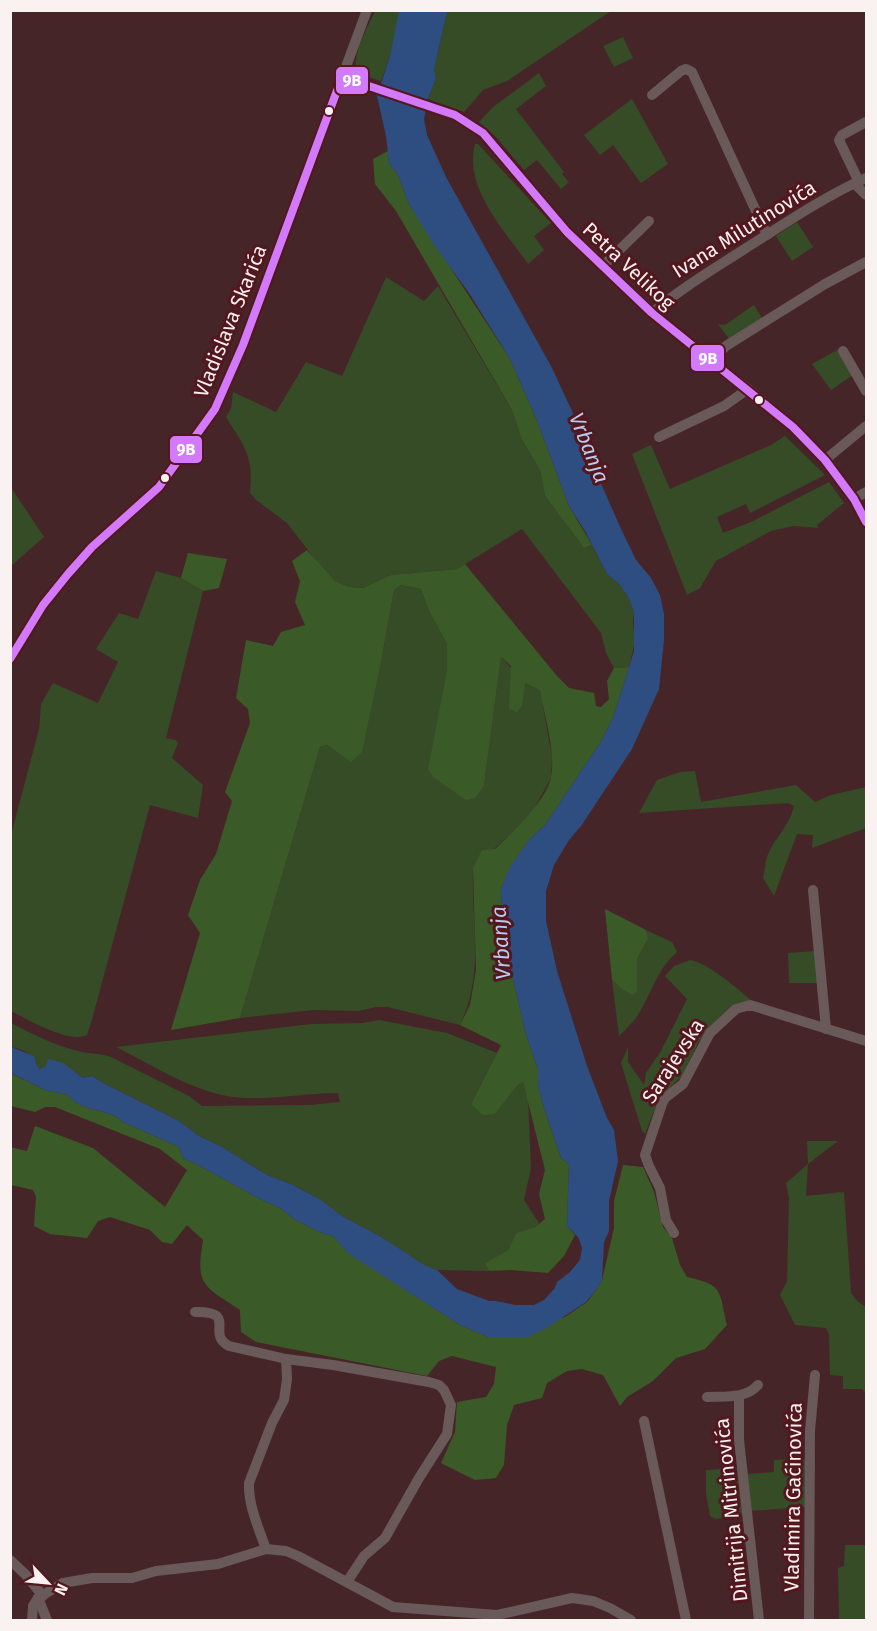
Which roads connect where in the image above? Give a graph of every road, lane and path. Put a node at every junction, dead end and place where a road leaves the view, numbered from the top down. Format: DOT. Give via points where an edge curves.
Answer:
graph roads {
  1 [pos="367,10"];
  2 [pos="342,77"];
  3 [pos="652,95"];
  4 [pos="867,122"];
  5 [pos="860,181"];
  6 [pos="867,195"];
  7 [pos="649,221"];
  8 [pos="768,235"];
  9 [pos="867,262"];
  10 [pos="603,266"];
  11 [pos="652,313"];
  12 [pos="843,351"];
  13 [pos="711,361"];
  14 [pos="748,388"];
  15 [pos="867,391"];
  16 [pos="867,426"];
  17 [pos="659,437"];
  18 [pos="825,460"];
  19 [pos="867,492"];
  20 [pos="854,499"];
  21 [pos="867,522"];
  22 [pos="10,660"];
  23 [pos="813,890"];
  24 [pos="826,1029"];
  25 [pos="867,1041"];
  26 [pos="674,1233"];
  27 [pos="195,1312"];
  28 [pos="286,1359"];
  29 [pos="814,1375"];
  30 [pos="758,1385"];
  31 [pos="739,1396"];
  32 [pos="707,1397"];
  33 [pos="644,1421"];
  34 [pos="266,1549"];
  35 [pos="10,1560"];
  36 [pos="347,1582"];
  37 [pos="40,1597"];
  38 [pos="32,1620"];
  39 [pos="48,1620"];
  40 [pos="631,1620"];
  41 [pos="686,1620"];
  42 [pos="759,1620"];
  43 [pos="809,1620"];
  1 -- 2 [label="street, Vladislava Skarića"];
  2 -- 10 [label="street, Petra Velikog" via="462,118 483,133 542,205"];
  2 -- 22 [label="street, Vladislava Skarića" via="243,345 215,409 159,487 68,574 43,605"];
  3 -- 8 [label="street" via="681,71 692,72"];
  4 -- 5 [label="street" via="839,140"];
  5 -- 6 [label="street"];
  5 -- 8 [label="street, Ivana Milutinovića"];
  7 -- 10 [label="street"];
  8 -- 11 [label="street, Ivana Milutinovića" via="670,297"];
  9 -- 13 [label="street" via="726,346"];
  10 -- 11 [label="street, Petra Velikog"];
  11 -- 13 [label="street, Petra Velikog"];
  12 -- 15 [label="street"];
  13 -- 14 [label="street, Petra Velikog"];
  14 -- 17 [label="street" via="724,406"];
  14 -- 18 [label="street, Petra Velikog"];
  16 -- 18 [label="street"];
  18 -- 20 [label="street, Petra Velikog"];
  19 -- 20 [label="street"];
  20 -- 21 [label="street, Petra Velikog"];
  23 -- 24 [label="street"];
  24 -- 25 [label="street, Sarajevska"];
  24 -- 26 [label="street, Sarajevska" via="750,1005 736,1009 710,1032 683,1084 665,1098 645,1155"];
  27 -- 28 [label="street" via="215,1314 225,1344"];
  28 -- 34 [label="street" via="284,1400 249,1483"];
  28 -- 36 [label="street" via="429,1382 444,1390 451,1405 447,1434 438,1451 385,1538 364,1556"];
  29 -- 43 [label="street, Vladimira Gaćinovića"];
  30 -- 31 [label="street, Dimitrija Mitrinovića"];
  31 -- 32 [label="street, Dimitrija Mitrinovića"];
  31 -- 42 [label="street, Dimitrija Mitrinovića" via="739,1440"];
  33 -- 41 [label="street"];
  34 -- 36 [label="street" via="286,1551"];
  34 -- 37 [label="street" via="218,1564 156,1571 132,1578 74,1581"];
  35 -- 37 [label="street"];
  36 -- 40 [label="street" via="393,1607 497,1615 572,1598 593,1601"];
  37 -- 38 [label="street" via="33,1606"];
  37 -- 39 [label="street"];
}
